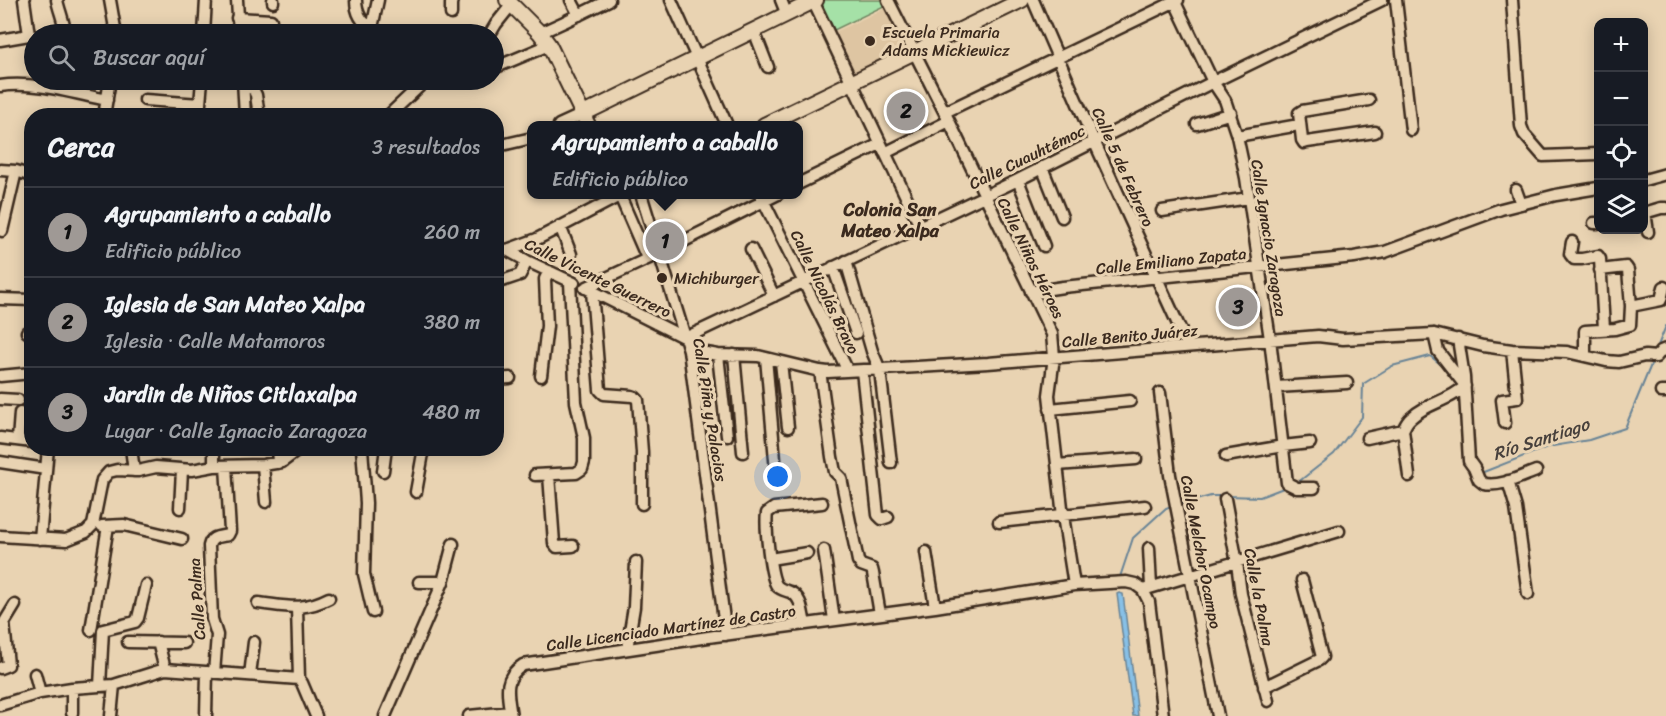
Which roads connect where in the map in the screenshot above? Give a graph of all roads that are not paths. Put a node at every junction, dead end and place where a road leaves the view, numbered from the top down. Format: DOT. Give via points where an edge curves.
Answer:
graph roads {
  1 [pos="24,0"];
  2 [pos="57,0"];
  3 [pos="110,0"];
  4 [pos="206,0"];
  5 [pos="237,0"];
  6 [pos="356,0"];
  7 [pos="378,0"];
  8 [pos="452,0"];
  9 [pos="571,0"];
  10 [pos="609,0"];
  11 [pos="672,0"];
  12 [pos="781,0"];
  13 [pos="888,0"];
  14 [pos="1022,0"];
  15 [pos="1033,0"];
  16 [pos="1176,0"];
  17 [pos="1382,0"];
  18 [pos="1396,0"];
  19 [pos="1512,0"];
  20 [pos="815,1"];
  21 [pos="509,2"];
  22 [pos="451,14"];
  23 [pos="579,15"];
  24 [pos="787,15"];
  25 [pos="237,18"];
  26 [pos="271,20"];
  27 [pos="29,24"];
  28 [pos="63,24"];
  29 [pos="114,24"];
  30 [pos="205,24"];
  31 [pos="238,24"];
  32 [pos="365,24"];
  33 [pos="374,24"];
  34 [pos="496,24"];
  35 [pos="754,31"];
  36 [pos="540,33"];
  37 [pos="24,37"];
  38 [pos="0,40"];
  39 [pos="549,45"];
  40 [pos="914,52"];
  41 [pos="1058,57"];
  42 [pos="696,58"];
  43 [pos="504,64"];
  44 [pos="768,67"];
  45 [pos="851,82"];
  46 [pos="1213,82"];
  47 [pos="24,85"];
  48 [pos="0,86"];
  49 [pos="58,90"];
  50 [pos="108,90"];
  51 [pos="201,90"];
  52 [pos="243,90"];
  53 [pos="254,90"];
  54 [pos="415,90"];
  55 [pos="106,100"];
  56 [pos="145,100"];
  57 [pos="1369,100"];
  58 [pos="105,108"];
  59 [pos="189,108"];
  60 [pos="200,108"];
  61 [pos="245,108"];
  62 [pos="258,108"];
  63 [pos="396,108"];
  64 [pos="1231,113"];
  65 [pos="947,117"];
  66 [pos="586,120"];
  67 [pos="725,121"];
  68 [pos="774,121"];
  69 [pos="1197,124"];
  70 [pos="1299,125"];
  71 [pos="1411,130"];
  72 [pos="1375,132"];
  73 [pos="1237,135"];
  74 [pos="527,139"];
  75 [pos="1094,141"];
  76 [pos="504,145"];
  77 [pos="882,148"];
  78 [pos="1594,154"];
  79 [pos="1042,167"];
  80 [pos="0,170"];
  81 [pos="16,171"];
  82 [pos="24,174"];
  83 [pos="1666,174"];
  84 [pos="1648,179"];
  85 [pos="1018,180"];
  86 [pos="803,182"];
  87 [pos="1594,189"];
  88 [pos="1516,190"];
  89 [pos="984,195"];
  90 [pos="1249,198"];
  91 [pos="613,199"];
  92 [pos="623,199"];
  93 [pos="642,199"];
  94 [pos="760,199"];
  95 [pos="762,199"];
  96 [pos="1521,204"];
  97 [pos="1666,208"];
  98 [pos="1162,211"];
  99 [pos="1648,212"];
  100 [pos="1062,217"];
  101 [pos="560,226"];
  102 [pos="920,226"];
  103 [pos="2,231"];
  104 [pos="1572,242"];
  105 [pos="1044,246"];
  106 [pos="504,248"];
  107 [pos="751,249"];
  108 [pos="504,250"];
  109 [pos="571,254"];
  110 [pos="658,254"];
  111 [pos="647,258"];
  112 [pos="527,261"];
  113 [pos="846,261"];
  114 [pos="833,267"];
  115 [pos="1259,268"];
  116 [pos="1600,270"];
  117 [pos="549,271"];
  118 [pos="1157,278"];
  119 [pos="504,280"];
  120 [pos="570,282"];
  121 [pos="804,282"];
  122 [pos="1664,286"];
  123 [pos="588,290"];
  124 [pos="1031,292"];
  125 [pos="774,296"];
  126 [pos="0,298"];
  127 [pos="24,300"];
  128 [pos="1631,306"];
  129 [pos="1604,329"];
  130 [pos="856,333"];
  131 [pos="1434,334"];
  132 [pos="685,338"];
  133 [pos="1269,339"];
  134 [pos="1458,339"];
  135 [pos="1188,346"];
  136 [pos="1666,349"];
  137 [pos="689,350"];
  138 [pos="1512,350"];
  139 [pos="718,355"];
  140 [pos="734,355"];
  141 [pos="1585,355"];
  142 [pos="1054,357"];
  143 [pos="766,358"];
  144 [pos="781,362"];
  145 [pos="880,370"];
  146 [pos="820,371"];
  147 [pos="848,371"];
  148 [pos="862,371"];
  149 [pos="24,374"];
  150 [pos="0,376"];
  151 [pos="541,376"];
  152 [pos="504,378"];
  153 [pos="510,378"];
  154 [pos="1347,383"];
  155 [pos="1276,387"];
  156 [pos="1462,389"];
  157 [pos="1160,393"];
  158 [pos="0,399"];
  159 [pos="18,400"];
  160 [pos="1130,401"];
  161 [pos="1050,408"];
  162 [pos="20,413"];
  163 [pos="1505,423"];
  164 [pos="788,427"];
  165 [pos="1403,430"];
  166 [pos="727,436"];
  167 [pos="0,438"];
  168 [pos="1367,438"];
  169 [pos="18,440"];
  170 [pos="24,441"];
  171 [pos="1310,443"];
  172 [pos="1283,446"];
  173 [pos="743,452"];
  174 [pos="47,456"];
  175 [pos="131,456"];
  176 [pos="214,456"];
  177 [pos="274,456"];
  178 [pos="286,456"];
  179 [pos="363,456"];
  180 [pos="385,456"];
  181 [pos="423,456"];
  182 [pos="1226,456"];
  183 [pos="1136,459"];
  184 [pos="0,462"];
  185 [pos="891,463"];
  186 [pos="270,464"];
  187 [pos="1057,465"];
  188 [pos="213,466"];
  189 [pos="226,466"];
  190 [pos="46,469"];
  191 [pos="182,470"];
  192 [pos="134,471"];
  193 [pos="383,471"];
  194 [pos="776,471"];
  195 [pos="1536,471"];
  196 [pos="535,475"];
  197 [pos="549,475"];
  198 [pos="1409,476"];
  199 [pos="1508,482"];
  200 [pos="1314,488"];
  201 [pos="416,492"];
  202 [pos="1225,499"];
  203 [pos="266,502"];
  204 [pos="822,503"];
  205 [pos="642,504"];
  206 [pos="1145,506"];
  207 [pos="180,508"];
  208 [pos="1063,516"];
  209 [pos="888,517"];
  210 [pos="999,522"];
  211 [pos="93,525"];
  212 [pos="108,526"];
  213 [pos="1339,531"];
  214 [pos="0,536"];
  215 [pos="40,539"];
  216 [pos="183,539"];
  217 [pos="453,544"];
  218 [pos="573,546"];
  219 [pos="1149,548"];
  220 [pos="824,550"];
  221 [pos="926,552"];
  222 [pos="807,553"];
  223 [pos="770,559"];
  224 [pos="636,561"];
  225 [pos="1237,562"];
  226 [pos="1191,576"];
  227 [pos="1302,580"];
  228 [pos="419,582"];
  229 [pos="443,582"];
  230 [pos="146,585"];
  231 [pos="1074,585"];
  232 [pos="1147,589"];
  233 [pos="1528,594"];
  234 [pos="329,598"];
  235 [pos="258,603"];
  236 [pos="15,605"];
  237 [pos="935,607"];
  238 [pos="297,608"];
  239 [pos="373,612"];
  240 [pos="880,614"];
  241 [pos="834,620"];
  242 [pos="805,624"];
  243 [pos="91,630"];
  244 [pos="726,635"];
  245 [pos="128,642"];
  246 [pos="158,642"];
  247 [pos="254,642"];
  248 [pos="184,643"];
  249 [pos="627,649"];
  250 [pos="0,669"];
  251 [pos="165,669"];
  252 [pos="210,673"];
  253 [pos="34,674"];
  254 [pos="250,675"];
  255 [pos="299,679"];
  256 [pos="114,685"];
  257 [pos="100,686"];
  258 [pos="1264,687"];
  259 [pos="72,688"];
  260 [pos="40,693"];
  261 [pos="1268,701"];
  262 [pos="0,705"];
  263 [pos="72,713"];
  264 [pos="510,714"];
  265 [pos="111,716"];
  266 [pos="207,716"];
  267 [pos="316,716"];
  268 [pos="385,716"];
  269 [pos="469,716"];
  270 [pos="1163,716"];
  271 [pos="1218,716"];
  1 -- 27 [label="street"];
  2 -- 28 [label="street"];
  3 -- 29 [label="street"];
  4 -- 30 [label="street"];
  5 -- 25 [label="street"];
  6 -- 32 [label="street" via="356,12"];
  7 -- 33 [label="street"];
  8 -- 22 [label="street"];
  9 -- 23 [label="street"];
  10 -- 23 [label="street"];
  11 -- 42 [label="street"];
  12 -- 24 [label="street"];
  13 -- 40 [label="street, Calle Niños Héroes"];
  14 -- 40 [label="main road"];
  15 -- 41 [label="street, Calle 5 de Febrero"];
  16 -- 41 [label="street"];
  16 -- 46 [label="street, Calle Ignacio Zaragoza"];
  17 -- 46 [label="street, Calle Cuauhtémoc"];
  18 -- 71 [label="street"];
  19 -- 78 [label="street" via="1524,134 1543,156"];
  20 -- 24 [label="main road"];
  20 -- 45 [label="street"];
  21 -- 34 [label="street"];
  21 -- 36 [label="main road"];
  23 -- 36 [label="street"];
  24 -- 35 [label="main road"];
  25 -- 26 [label="street"];
  25 -- 31 [label="street"];
  35 -- 42 [label="main road"];
  35 -- 44 [label="street"];
  36 -- 39 [label="main road"];
  37 -- 38 [label="street"];
  39 -- 43 [label="street"];
  39 -- 66 [label="main road"];
  40 -- 45 [label="main road"];
  40 -- 65 [label="street, Calle Niños Héroes"];
  41 -- 65 [label="street"];
  41 -- 75 [label="street, Calle 5 de Febrero"];
  42 -- 66 [label="main road"];
  42 -- 67 [label="street"];
  45 -- 68 [label="main road"];
  45 -- 77 [label="street"];
  46 -- 64 [label="street, Calle Ignacio Zaragoza"];
  46 -- 75 [label="street, Calle Cuauhtémoc"];
  47 -- 48 [label="street"];
  49 -- 55 [label="street"];
  50 -- 55 [label="street"];
  51 -- 60 [label="street"];
  52 -- 61 [label="street"];
  53 -- 62 [label="street"];
  54 -- 63 [label="street"];
  55 -- 58 [label="street"];
  56 -- 59 [label="street"];
  57 -- 70 [label="street" via="1302,111"];
  64 -- 69 [label="street"];
  64 -- 73 [label="street, Calle Ignacio Zaragoza"];
  65 -- 77 [label="street"];
  65 -- 89 [label="street, Calle Niños Héroes"];
  70 -- 72 [label="street" via="1304,142"];
  70 -- 73 [label="street"];
  73 -- 90 [label="street, Calle Ignacio Zaragoza"];
  74 -- 76 [label="street"];
  75 -- 79 [label="street, Calle Cuauhtémoc"];
  75 -- 118 [label="street, Calle 5 de Febrero"];
  77 -- 86 [label="street"];
  77 -- 102 [label="street"];
  79 -- 85 [label="street, Calle Cuauhtémoc"];
  79 -- 100 [label="street"];
  80 -- 81 [label="street"];
  81 -- 82 [label="street"];
  81 -- 103 [label="street"];
  83 -- 84 [label="street"];
  85 -- 89 [label="street, Calle Cuauhtémoc"];
  85 -- 105 [label="street"];
  87 -- 96 [label="street, Calle Emiliano Zapata"];
  88 -- 96 [label="street"];
  89 -- 102 [label="street, Calle Cuauhtémoc"];
  89 -- 124 [label="street, Calle Niños Héroes"];
  90 -- 98 [label="street"];
  90 -- 115 [label="street, Calle Ignacio Zaragoza"];
  91 -- 101 [label="street"];
  92 -- 111 [label="street"];
  93 -- 110 [label="street, Calle Piña y Palacios"];
  94 -- 110 [label="street"];
  95 -- 121 [label="street, Calle Nicolás Bravo"];
  96 -- 115 [label="street, Calle Emiliano Zapata" via="1385,252"];
  97 -- 99 [label="street"];
  101 -- 106 [label="street" via="537,239"];
  101 -- 109 [label="street"];
  102 -- 113 [label="street, Calle Cuauhtémoc"];
  104 -- 116 [label="street" via="1571,256 1577,260 1598,256"];
  107 -- 125 [label="street"];
  108 -- 112 [label="street, Calle Vicente Guerrero"];
  110 -- 111 [label="street"];
  110 -- 132 [label="street, Calle Piña y Palacios"];
  111 -- 123 [label="street"];
  112 -- 117 [label="street, Calle Vicente Guerrero"];
  112 -- 119 [label="street" via="519,275"];
  113 -- 114 [label="street, Calle Cuauhtémoc"];
  113 -- 145 [label="street"];
  114 -- 121 [label="street, Calle Cuauhtémoc"];
  114 -- 130 [label="street"];
  115 -- 118 [label="street, Calle Emiliano Zapata"];
  115 -- 133 [label="street, Calle Ignacio Zaragoza"];
  116 -- 128 [label="street" via="1626,267"];
  116 -- 129 [label="street"];
  117 -- 120 [label="street, Calle Vicente Guerrero"];
  117 -- 151 [label="street" via="545,279 547,326"];
  118 -- 124 [label="street, Calle Emiliano Zapata"];
  118 -- 135 [label="street, Calle 5 de Febrero"];
  120 -- 123 [label="street, Calle Vicente Guerrero"];
  120 -- 197 [label="street" via="576,402 584,438 584,462 576,473"];
  121 -- 125 [label="street, Calle Cuauhtémoc"];
  121 -- 147 [label="street, Calle Nicolás Bravo"];
  122 -- 128 [label="street" via="1661,300"];
  123 -- 132 [label="street, Calle Vicente Guerrero"];
  123 -- 205 [label="street" via="600,390 638,400"];
  124 -- 142 [label="street, Calle Niños Héroes" via="1052,333"];
  125 -- 132 [label="street, Calle Cuauhtémoc"];
  126 -- 127 [label="street"];
  128 -- 129 [label="street" via="1630,325"];
  129 -- 141 [label="street" via="1585,331"];
  131 -- 133 [label="street, Calle Benito Juárez"];
  131 -- 134 [label="street, Calle Benito Juárez"];
  131 -- 156 [label="street" via="1438,351"];
  132 -- 137 [label="street, Calle Piña y Palacios"];
  133 -- 135 [label="street, Calle Benito Juárez"];
  133 -- 155 [label="street, Calle Ignacio Zaragoza"];
  134 -- 138 [label="street, Calle Benito Juárez"];
  134 -- 156 [label="street"];
  135 -- 142 [label="street, Calle Benito Juárez"];
  136 -- 141 [label="street, Calle Benito Juárez" via="1619,362"];
  137 -- 139 [label="street, Calle Benito Juárez"];
  137 -- 244 [label="street, Calle Piña y Palacios"];
  138 -- 141 [label="street, Calle Benito Juárez"];
  138 -- 163 [label="street" via="1517,398 1502,400"];
  139 -- 140 [label="street, Calle Benito Juárez"];
  139 -- 166 [label="street"];
  140 -- 143 [label="street, Calle Benito Juárez"];
  140 -- 173 [label="street"];
  142 -- 145 [label="street, Calle Benito Juárez"];
  142 -- 161 [label="street, Calle Niños Héroes"];
  143 -- 144 [label="street, Calle Benito Juárez"];
  143 -- 194 [label="street"];
  144 -- 146 [label="street, Calle Benito Juárez"];
  144 -- 164 [label="street"];
  145 -- 148 [label="street, Calle Benito Juárez"];
  145 -- 185 [label="street"];
  146 -- 147 [label="street, Calle Benito Juárez"];
  146 -- 240 [label="street" via="835,472 841,478 858,561 872,569"];
  147 -- 148 [label="street, Calle Benito Juárez"];
  148 -- 209 [label="street" via="878,515 882,519"];
  149 -- 150 [label="street"];
  152 -- 153 [label="street"];
  154 -- 155 [label="street"];
  155 -- 172 [label="street, Calle Ignacio Zaragoza"];
  156 -- 165 [label="street" via="1410,419"];
  156 -- 199 [label="street" via="1469,461 1484,484"];
  157 -- 226 [label="street, Calle Melchor Ocampo" via="1170,475"];
  158 -- 159 [label="street"];
  160 -- 161 [label="street"];
  161 -- 187 [label="street, Calle Niños Héroes"];
  162 -- 169 [label="street"];
  165 -- 168 [label="street"];
  165 -- 198 [label="street"];
  167 -- 169 [label="street"];
  169 -- 170 [label="street"];
  171 -- 172 [label="street"];
  172 -- 182 [label="street"];
  172 -- 200 [label="street, Calle Ignacio Zaragoza" via="1287,481 1294,487"];
  174 -- 190 [label="street"];
  175 -- 192 [label="street"];
  176 -- 188 [label="street"];
  177 -- 186 [label="street"];
  178 -- 186 [label="street"];
  179 -- 239 [label="street" via="364,574"];
  180 -- 193 [label="street"];
  181 -- 201 [label="street"];
  183 -- 187 [label="street"];
  184 -- 190 [label="street"];
  186 -- 189 [label="street"];
  186 -- 203 [label="street"];
  187 -- 208 [label="street, Calle Niños Héroes"];
  188 -- 189 [label="street"];
  188 -- 191 [label="street"];
  189 -- 252 [label="street, Calle Palma" via="230,531 214,538 209,546 212,619 217,635"];
  190 -- 215 [label="street"];
  191 -- 192 [label="street" via="156,467"];
  191 -- 207 [label="street"];
  192 -- 211 [label="street" via="117,470 105,475"];
  195 -- 199 [label="street"];
  196 -- 197 [label="street"];
  197 -- 218 [label="street" via="554,543"];
  199 -- 233 [label="street" via="1516,508"];
  202 -- 225 [label="street, Calle la Palma"];
  204 -- 223 [label="street" via="774,508 767,513"];
  206 -- 208 [label="street"];
  208 -- 210 [label="street"];
  208 -- 231 [label="street, Calle Niños Héroes"];
  211 -- 212 [label="street"];
  211 -- 215 [label="street" via="66,540"];
  212 -- 216 [label="street" via="124,525"];
  212 -- 243 [label="street"];
  213 -- 225 [label="street"];
  214 -- 215 [label="street"];
  217 -- 229 [label="street"];
  219 -- 232 [label="street"];
  220 -- 241 [label="street"];
  221 -- 237 [label="street"];
  222 -- 223 [label="street"];
  223 -- 242 [label="street" via="775,584 800,600"];
  224 -- 249 [label="street"];
  225 -- 226 [label="street"];
  225 -- 258 [label="street, Calle la Palma"];
  226 -- 232 [label="street"];
  226 -- 271 [label="street, Calle Melchor Ocampo"];
  227 -- 258 [label="street" via="1322,657"];
  228 -- 229 [label="street"];
  229 -- 268 [label="street"];
  230 -- 257 [label="street" via="135,622 105,628 102,633"];
  231 -- 232 [label="street, Calle Licenciado Martínez de Castro" via="1126,582"];
  231 -- 237 [label="street, Calle Licenciado Martínez de Castro"];
  232 -- 270 [label="street"];
  234 -- 238 [label="street"];
  235 -- 238 [label="street"];
  236 -- 250 [label="street" via="4,623 8,665"];
  237 -- 240 [label="street, Calle Licenciado Martínez de Castro"];
  238 -- 255 [label="street"];
  240 -- 241 [label="street, Calle Licenciado Martínez de Castro"];
  241 -- 242 [label="street, Calle Licenciado Martínez de Castro"];
  242 -- 244 [label="street, Calle Licenciado Martínez de Castro"];
  244 -- 249 [label="street, Calle Licenciado Martínez de Castro"];
  245 -- 246 [label="street"];
  246 -- 248 [label="street"];
  246 -- 251 [label="street"];
  247 -- 254 [label="street"];
  249 -- 264 [label="street, Calle Licenciado Martínez de Castro" via="523,665 514,670 509,680"];
  251 -- 252 [label="street"];
  251 -- 256 [label="street"];
  252 -- 254 [label="street"];
  252 -- 266 [label="street"];
  253 -- 260 [label="street"];
  254 -- 255 [label="street"];
  255 -- 267 [label="street"];
  256 -- 257 [label="street"];
  256 -- 265 [label="street"];
  257 -- 259 [label="street"];
  258 -- 261 [label="street, Calle la Palma"];
  259 -- 260 [label="street"];
  259 -- 263 [label="street"];
  260 -- 262 [label="street"];
  264 -- 269 [label="street"];
}
